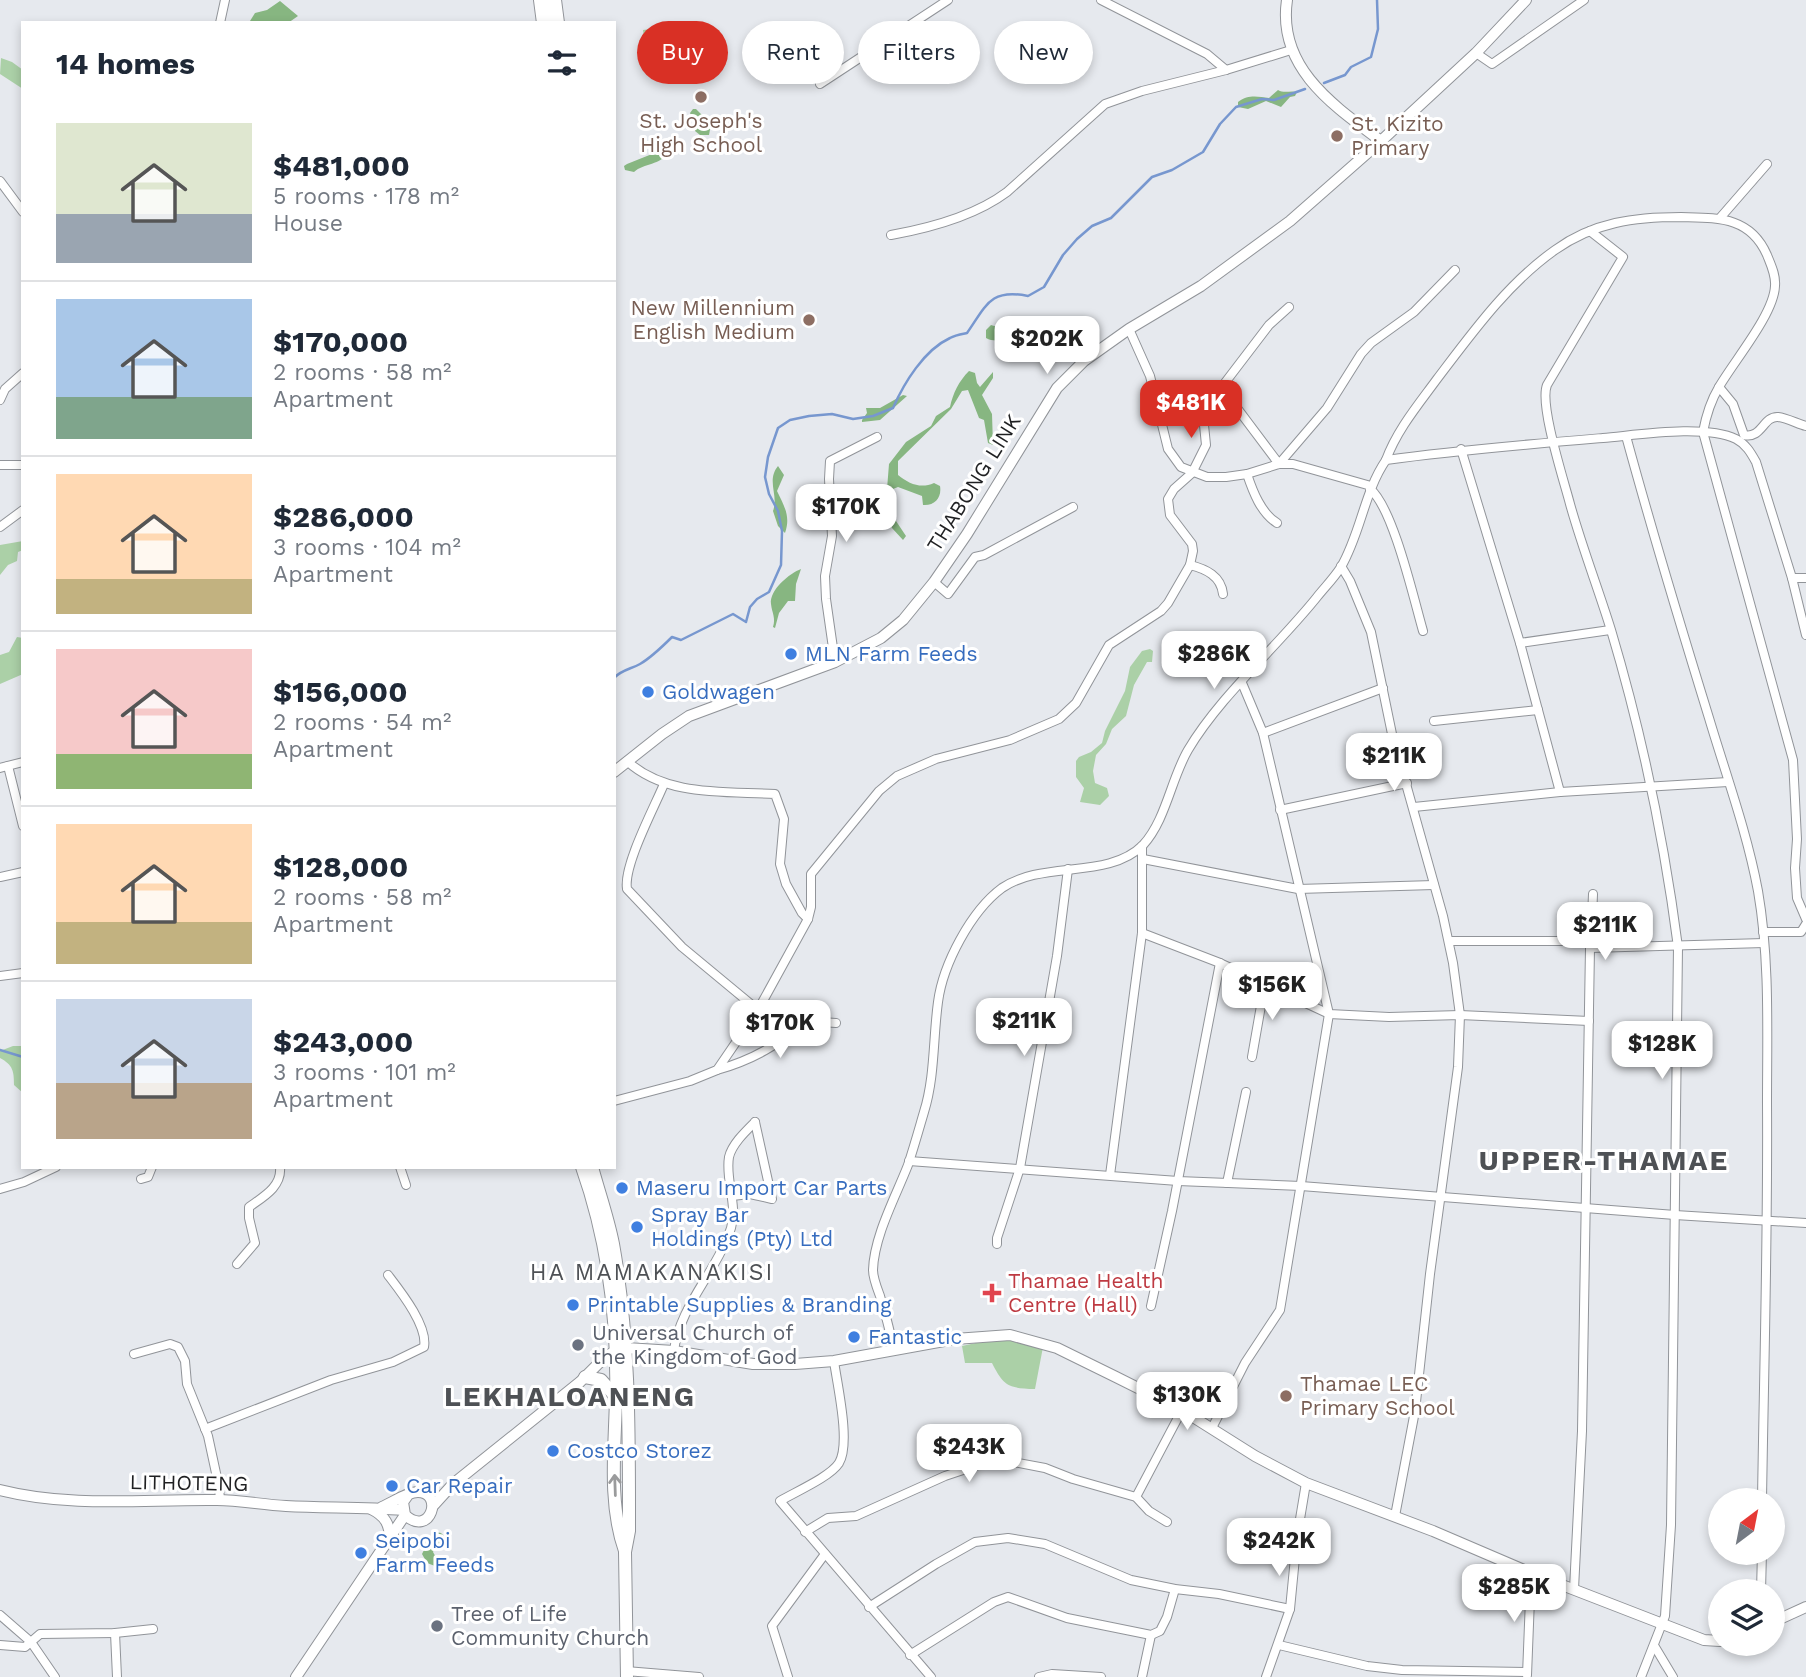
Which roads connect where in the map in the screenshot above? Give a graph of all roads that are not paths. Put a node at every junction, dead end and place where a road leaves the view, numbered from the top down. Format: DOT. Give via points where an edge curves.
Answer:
graph roads {
  1 [pos="225,0"];
  2 [pos="541,0"];
  3 [pos="554,0"];
  4 [pos="947,0"];
  5 [pos="1101,0"];
  6 [pos="1287,0"];
  7 [pos="1526,0"];
  8 [pos="1584,0"];
  9 [pos="220,21"];
  10 [pos="544,21"];
  11 [pos="557,21"];
  12 [pos="1291,50"];
  13 [pos="1476,53"];
  14 [pos="844,68"];
  15 [pos="1226,70"];
  16 [pos="1381,141"];
  17 [pos="1767,164"];
  18 [pos="0,181"];
  19 [pos="21,209"];
  20 [pos="1720,218"];
  21 [pos="1590,231"];
  22 [pos="891,235"];
  23 [pos="1455,270"];
  24 [pos="1289,307"];
  25 [pos="1129,329"];
  26 [pos="21,375"];
  27 [pos="1719,387"];
  28 [pos="0,400"];
  29 [pos="1197,407"];
  30 [pos="1806,426"];
  31 [pos="1703,432"];
  32 [pos="1626,436"];
  33 [pos="877,437"];
  34 [pos="1554,442"];
  35 [pos="1461,449"];
  36 [pos="1386,460"];
  37 [pos="1279,464"];
  38 [pos="0,465"];
  39 [pos="21,466"];
  40 [pos="1192,473"];
  41 [pos="1247,474"];
  42 [pos="1371,487"];
  43 [pos="1073,507"];
  44 [pos="21,511"];
  45 [pos="1277,523"];
  46 [pos="0,527"];
  47 [pos="1190,565"];
  48 [pos="1341,566"];
  49 [pos="1792,578"];
  50 [pos="1806,578"];
  51 [pos="934,582"];
  52 [pos="1223,594"];
  53 [pos="1610,630"];
  54 [pos="1423,631"];
  55 [pos="1806,635"];
  56 [pos="1520,643"];
  57 [pos="835,662"];
  58 [pos="1242,683"];
  59 [pos="1382,688"];
  60 [pos="1538,710"];
  61 [pos="1434,721"];
  62 [pos="1263,733"];
  63 [pos="627,761"];
  64 [pos="21,763"];
  65 [pos="4,767"];
  66 [pos="616,770"];
  67 [pos="1728,782"];
  68 [pos="1407,783"];
  69 [pos="664,784"];
  70 [pos="1651,787"];
  71 [pos="1560,792"];
  72 [pos="1414,807"];
  73 [pos="1280,810"];
  74 [pos="21,820"];
  75 [pos="1142,846"];
  76 [pos="1143,859"];
  77 [pos="1068,869"];
  78 [pos="21,872"];
  79 [pos="0,877"];
  80 [pos="1434,885"];
  81 [pos="1298,889"];
  82 [pos="1593,894"];
  83 [pos="808,919"];
  84 [pos="1806,921"];
  85 [pos="1142,933"];
  86 [pos="1763,933"];
  87 [pos="1448,941"];
  88 [pos="1764,943"];
  89 [pos="1590,945"];
  90 [pos="1678,947"];
  91 [pos="1220,962"];
  92 [pos="21,973"];
  93 [pos="0,976"];
  94 [pos="1265,983"];
  95 [pos="758,1010"];
  96 [pos="1329,1014"];
  97 [pos="1460,1015"];
  98 [pos="1589,1021"];
  99 [pos="836,1023"];
  100 [pos="1252,1057"];
  101 [pos="717,1070"];
  102 [pos="1246,1092"];
  103 [pos="616,1100"];
  104 [pos="909,1161"];
  105 [pos="1020,1168"];
  106 [pos="52,1169"];
  107 [pos="151,1169"];
  108 [pos="281,1169"];
  109 [pos="401,1169"];
  110 [pos="583,1169"];
  111 [pos="593,1169"];
  112 [pos="1110,1175"];
  113 [pos="141,1179"];
  114 [pos="1178,1181"];
  115 [pos="1227,1183"];
  116 [pos="406,1185"];
  117 [pos="1301,1186"];
  118 [pos="0,1189"];
  119 [pos="732,1196"];
  120 [pos="1440,1196"];
  121 [pos="1585,1209"];
  122 [pos="1675,1215"];
  123 [pos="1768,1222"];
  124 [pos="1806,1223"];
  125 [pos="997,1244"];
  126 [pos="237,1264"];
  127 [pos="388,1275"];
  128 [pos="1151,1306"];
  129 [pos="620,1349"];
  130 [pos="893,1350"];
  131 [pos="674,1351"];
  132 [pos="134,1354"];
  133 [pos="834,1361"];
  134 [pos="585,1377"];
  135 [pos="616,1398"];
  136 [pos="1182,1410"];
  137 [pos="1212,1428"];
  138 [pos="205,1429"];
  139 [pos="1306,1483"];
  140 [pos="453,1484"];
  141 [pos="1762,1488"];
  142 [pos="0,1490"];
  143 [pos="422,1492"];
  144 [pos="408,1495"];
  145 [pos="1136,1497"];
  146 [pos="220,1500"];
  147 [pos="433,1506"];
  148 [pos="374,1508"];
  149 [pos="404,1513"];
  150 [pos="1395,1516"];
  151 [pos="419,1522"];
  152 [pos="1167,1522"];
  153 [pos="805,1532"];
  154 [pos="391,1539"];
  155 [pos="625,1552"];
  156 [pos="825,1554"];
  157 [pos="1531,1573"];
  158 [pos="1175,1589"];
  159 [pos="1574,1589"];
  160 [pos="869,1607"];
  161 [pos="1806,1607"];
  162 [pos="1290,1609"];
  163 [pos="0,1615"];
  164 [pos="1785,1617"];
  165 [pos="1663,1623"];
  166 [pos="153,1629"];
  167 [pos="115,1633"];
  168 [pos="1151,1635"];
  169 [pos="1708,1640"];
  170 [pos="32,1642"];
  171 [pos="0,1644"];
  172 [pos="1279,1645"];
  173 [pos="1655,1647"];
  174 [pos="911,1656"];
  175 [pos="627,1674"];
  176 [pos="1527,1675"];
  177 [pos="55,1677"];
  178 [pos="117,1677"];
  179 [pos="296,1677"];
  180 [pos="699,1677"];
  181 [pos="788,1677"];
  182 [pos="930,1677"];
  183 [pos="1039,1677"];
  184 [pos="1101,1677"];
  185 [pos="1142,1677"];
  186 [pos="1266,1677"];
  187 [pos="1641,1677"];
  188 [pos="1673,1677"];
  1 -- 9 [label="street"];
  2 -- 10 [label="highway"];
  3 -- 11 [label="highway"];
  4 -- 14 [label="street"];
  5 -- 15 [label="street" via="1206,54"];
  6 -- 12 [label="main road"];
  7 -- 13 [label="main road, THABONG LINK"];
  8 -- 13 [label="street" via="1492,64"];
  12 -- 15 [label="street"];
  12 -- 16 [label="main road" via="1315,88"];
  13 -- 16 [label="main road, THABONG LINK"];
  15 -- 22 [label="street" via="1105,104 990,205"];
  16 -- 25 [label="main road, THABONG LINK" via="1290,221 1201,286"];
  17 -- 20 [label="street"];
  18 -- 19 [label="street"];
  20 -- 21 [label="street" via="1622,220"];
  20 -- 27 [label="street" via="1737,223 1764,248 1775,287 1769,307"];
  21 -- 34 [label="street" via="1623,257 1544,392"];
  21 -- 36 [label="street" via="1523,276 1492,309 1422,399"];
  23 -- 37 [label="street" via="1414,312 1361,354 1326,408"];
  24 -- 37 [label="street" via="1223,384"];
  25 -- 40 [label="street" via="1150,376 1168,449 1174,460"];
  25 -- 51 [label="main road, THABONG LINK" via="1084,361 1057,388"];
  26 -- 28 [label="street"];
  27 -- 30 [label="street" via="1734,404 1744,435 1758,433 1777,417"];
  27 -- 31 [label="street"];
  29 -- 40 [label="street" via="1206,445"];
  31 -- 32 [label="street"];
  31 -- 49 [label="street" via="1734,438 1756,462"];
  31 -- 84 [label="street" via="1793,760 1797,898"];
  32 -- 34 [label="street"];
  32 -- 67 [label="street"];
  33 -- 57 [label="street" via="830,461 832,536 825,576"];
  34 -- 35 [label="street"];
  34 -- 53 [label="street"];
  35 -- 36 [label="street"];
  35 -- 56 [label="street"];
  36 -- 42 [label="street"];
  37 -- 41 [label="street"];
  37 -- 42 [label="street" via="1318,469"];
  38 -- 39 [label="street"];
  40 -- 41 [label="street" via="1207,477"];
  40 -- 47 [label="street" via="1168,499 1170,514 1192,544"];
  41 -- 45 [label="street" via="1256,498"];
  42 -- 48 [label="street"];
  42 -- 54 [label="street" via="1388,514"];
  43 -- 51 [label="street" via="975,557 948,594"];
  44 -- 46 [label="street"];
  47 -- 52 [label="street" via="1217,578"];
  47 -- 83 [label="street" via="1160,611 1109,645 1076,702 1059,719 1010,740 936,759 897,776 879,791 811,874"];
  48 -- 58 [label="street"];
  48 -- 59 [label="street" via="1371,632"];
  49 -- 50 [label="street"];
  49 -- 55 [label="street"];
  51 -- 57 [label="main road, THABONG LINK" via="903,620 881,638"];
  53 -- 56 [label="street"];
  53 -- 70 [label="street"];
  56 -- 60 [label="street"];
  57 -- 63 [label="main road, THABONG LINK" via="689,716"];
  58 -- 62 [label="street"];
  58 -- 75 [label="street" via="1188,751"];
  59 -- 62 [label="street"];
  59 -- 68 [label="street"];
  60 -- 61 [label="street"];
  60 -- 71 [label="street"];
  62 -- 73 [label="street"];
  63 -- 66 [label="main road, THABONG LINK"];
  63 -- 69 [label="street" via="641,774"];
  64 -- 65 [label="street"];
  65 -- 74 [label="street"];
  67 -- 70 [label="street"];
  67 -- 86 [label="street" via="1758,891"];
  68 -- 72 [label="street"];
  68 -- 73 [label="street"];
  69 -- 83 [label="street" via="775,794 784,819 780,864 786,884"];
  69 -- 95 [label="street" via="625,879 627,889 682,947"];
  70 -- 71 [label="street"];
  70 -- 90 [label="street"];
  71 -- 72 [label="street"];
  72 -- 80 [label="street"];
  73 -- 81 [label="street"];
  75 -- 76 [label="street"];
  75 -- 77 [label="street" via="1115,862"];
  76 -- 81 [label="street"];
  76 -- 85 [label="street"];
  77 -- 104 [label="street" via="1024,877 1004,887 971,921 939,998 928,1099"];
  77 -- 105 [label="street"];
  78 -- 79 [label="street"];
  80 -- 81 [label="street"];
  80 -- 87 [label="street"];
  81 -- 96 [label="street"];
  82 -- 89 [label="street"];
  83 -- 95 [label="street"];
  84 -- 86 [label="street" via="1801,932"];
  85 -- 91 [label="street"];
  85 -- 112 [label="street"];
  86 -- 88 [label="street"];
  87 -- 89 [label="street"];
  87 -- 97 [label="street"];
  88 -- 90 [label="street"];
  88 -- 123 [label="street"];
  89 -- 90 [label="street"];
  89 -- 98 [label="street"];
  90 -- 122 [label="street"];
  91 -- 94 [label="street"];
  91 -- 114 [label="street"];
  92 -- 93 [label="street"];
  94 -- 96 [label="street"];
  94 -- 100 [label="street"];
  95 -- 101 [label="street"];
  96 -- 97 [label="street"];
  96 -- 117 [label="street"];
  97 -- 98 [label="street"];
  97 -- 120 [label="street" via="1458,1067"];
  98 -- 121 [label="street"];
  99 -- 101 [label="street" via="807,1021 773,1047"];
  101 -- 103 [label="street"];
  102 -- 115 [label="street"];
  104 -- 105 [label="street"];
  104 -- 130 [label="street" via="872,1273"];
  105 -- 112 [label="street"];
  105 -- 125 [label="street"];
  106 -- 118 [label="street"];
  107 -- 113 [label="street"];
  108 -- 126 [label="street" via="276,1185 249,1207 255,1243"];
  109 -- 116 [label="street"];
  110 -- 129 [label="main road" via="604,1242"];
  111 -- 129 [label="main road" via="613,1242"];
  112 -- 114 [label="street"];
  114 -- 115 [label="street"];
  114 -- 128 [label="street"];
  115 -- 117 [label="street"];
  117 -- 120 [label="street"];
  117 -- 137 [label="street" via="1280,1310 1245,1363"];
  119 -- 119 [label="street" via="729,1156 755,1122 772,1199"];
  119 -- 131 [label="street" via="732,1225 708,1279 682,1319"];
  120 -- 121 [label="street"];
  120 -- 150 [label="street" via="1415,1411"];
  121 -- 122 [label="street"];
  121 -- 159 [label="street"];
  122 -- 123 [label="street"];
  122 -- 165 [label="street" via="1671,1525"];
  123 -- 124 [label="street"];
  123 -- 141 [label="street"];
  127 -- 138 [label="street" via="426,1338 424,1347"];
  129 -- 131 [label="main road"];
  129 -- 134 [label="main road"];
  129 -- 135 [label="main road"];
  129 -- 155 [label="main road" via="629,1531"];
  130 -- 133 [label="main road"];
  130 -- 136 [label="main road" via="962,1339 1026,1338 1057,1348"];
  131 -- 133 [label="main road" via="753,1364"];
  132 -- 138 [label="street" via="170,1344 178,1347"];
  133 -- 153 [label="street" via="842,1455 838,1465 780,1501"];
  134 -- 135 [label="main road" via="601,1380"];
  134 -- 140 [label="main road"];
  155 -- 135 [label="main road, one-way" via="615,1493"];
  136 -- 137 [label="main road"];
  136 -- 145 [label="street"];
  137 -- 139 [label="main road"];
  138 -- 146 [label="street"];
  139 -- 150 [label="main road"];
  139 -- 162 [label="street"];
  140 -- 143 [label="main road"];
  140 -- 147 [label="main road"];
  142 -- 146 [label="main road, LITHOTENG" via="64,1501"];
  143 -- 144 [label="main road"];
  143 -- 147 [label="main road"];
  144 -- 148 [label="main road"];
  144 -- 149 [label="main road"];
  145 -- 152 [label="street"];
  145 -- 153 [label="street" via="1008,1461 945,1476 856,1516 828,1518"];
  146 -- 148 [label="main road, LITHOTENG"];
  147 -- 151 [label="main road" via="431,1514"];
  148 -- 149 [label="main road, LITHOTENG"];
  148 -- 154 [label="main road" via="386,1520"];
  149 -- 151 [label="main road"];
  149 -- 154 [label="main road"];
  150 -- 157 [label="main road"];
  151 -- 154 [label="main road"];
  153 -- 156 [label="street"];
  154 -- 179 [label="main road"];
  155 -- 175 [label="main road"];
  156 -- 160 [label="street"];
  156 -- 181 [label="street" via="772,1626"];
  157 -- 159 [label="main road"];
  157 -- 176 [label="street"];
  158 -- 160 [label="street" via="1131,1580 1045,1544 994,1538 975,1542"];
  158 -- 162 [label="street"];
  158 -- 168 [label="street" via="1160,1631"];
  159 -- 165 [label="main road"];
  160 -- 174 [label="street"];
  161 -- 164 [label="main road"];
  162 -- 172 [label="street"];
  163 -- 170 [label="street"];
  165 -- 169 [label="main road"];
  165 -- 173 [label="street"];
  166 -- 167 [label="street"];
  167 -- 170 [label="street" via="40,1634"];
  167 -- 178 [label="street"];
  168 -- 174 [label="street" via="1067,1618 1008,1597"];
  168 -- 185 [label="street"];
  170 -- 171 [label="street" via="25,1647"];
  170 -- 177 [label="street"];
  172 -- 176 [label="street" via="1367,1666"];
  172 -- 186 [label="street"];
  173 -- 187 [label="street"];
  173 -- 188 [label="street"];
  174 -- 182 [label="street"];
  175 -- 180 [label="street"];
  183 -- 184 [label="street"];
}
